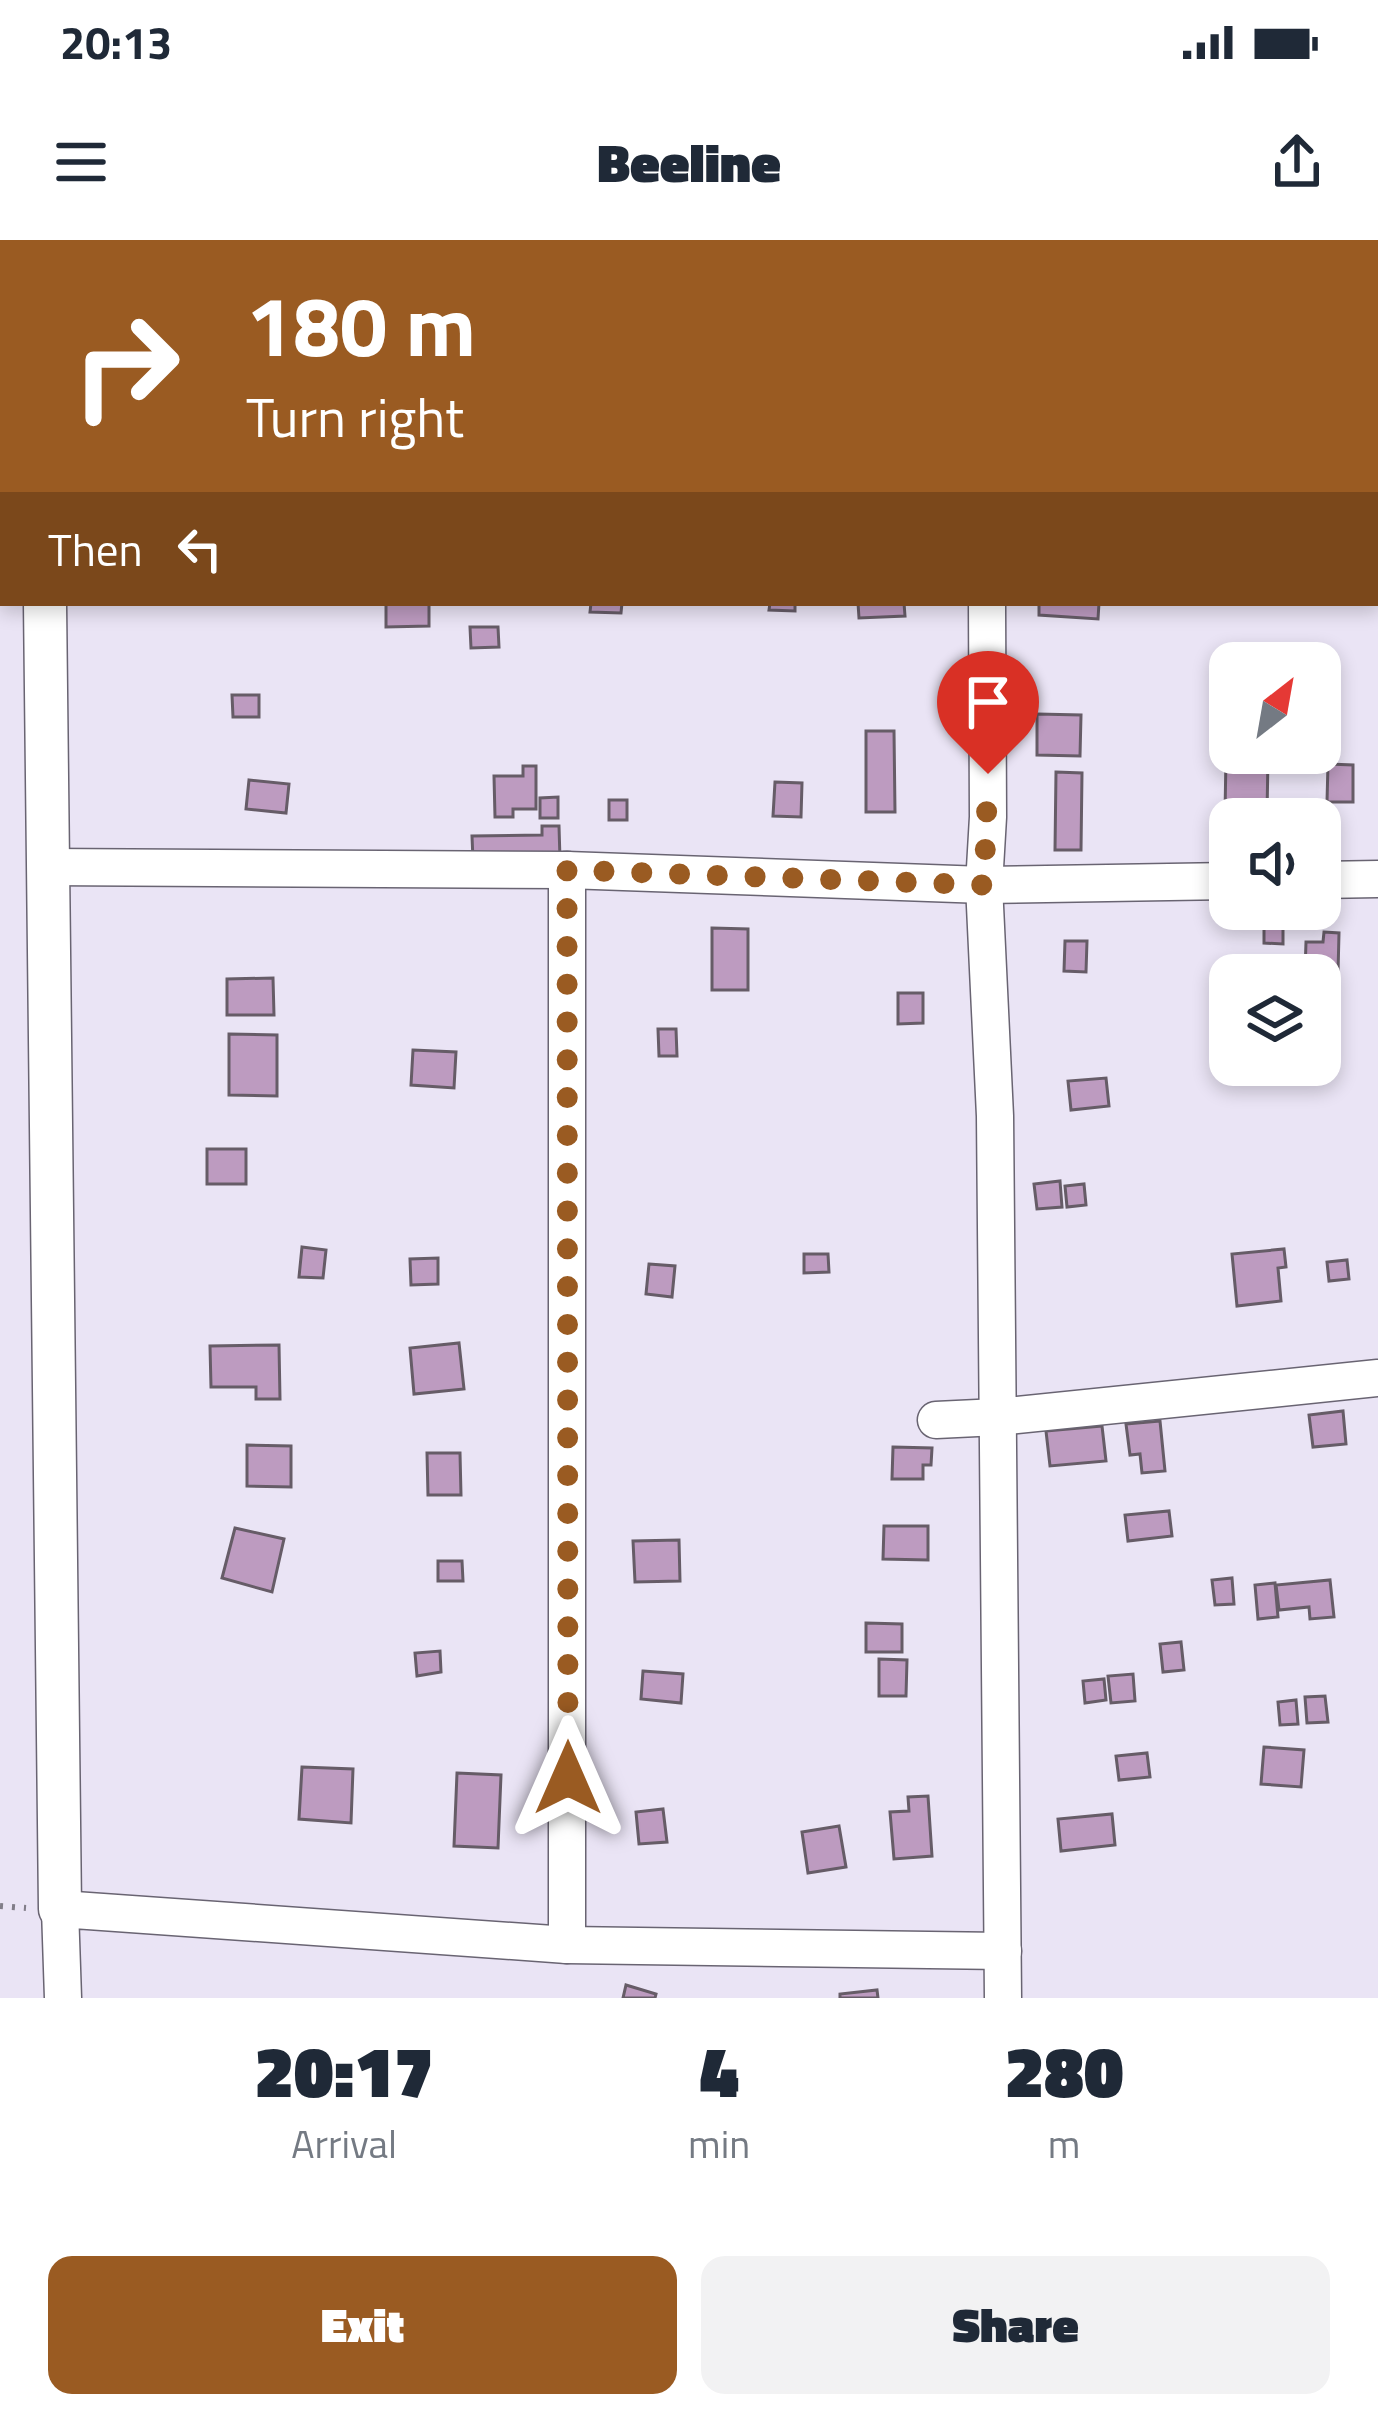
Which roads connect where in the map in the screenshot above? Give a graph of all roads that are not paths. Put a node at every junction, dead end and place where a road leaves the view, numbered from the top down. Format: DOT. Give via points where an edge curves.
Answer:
graph roads {
  1 [pos="45,606"];
  2 [pos="987,606"];
  3 [pos="46,867"];
  4 [pos="567,870"];
  5 [pos="1378,879"];
  6 [pos="1341,880"];
  7 [pos="1209,881"];
  8 [pos="984,885"];
  9 [pos="1378,1378"];
  10 [pos="998,1418"];
  11 [pos="936,1420"];
  12 [pos="60,1910"];
  13 [pos="567,1945"];
  14 [pos="1003,1951"];
  15 [pos="63,1998"];
  16 [pos="1004,1998"];
  1 -- 3 [label="street"];
  2 -- 8 [label="street"];
  3 -- 4 [label="street"];
  3 -- 12 [label="street"];
  4 -- 8 [label="street"];
  4 -- 13 [label="street"];
  5 -- 6 [label="street"];
  7 -- 8 [label="street"];
  8 -- 10 [label="street"];
  9 -- 10 [label="street"];
  10 -- 11 [label="street"];
  10 -- 14 [label="street"];
  12 -- 13 [label="street"];
  12 -- 15 [label="street"];
  13 -- 14 [label="street"];
  14 -- 16 [label="street"];
}
